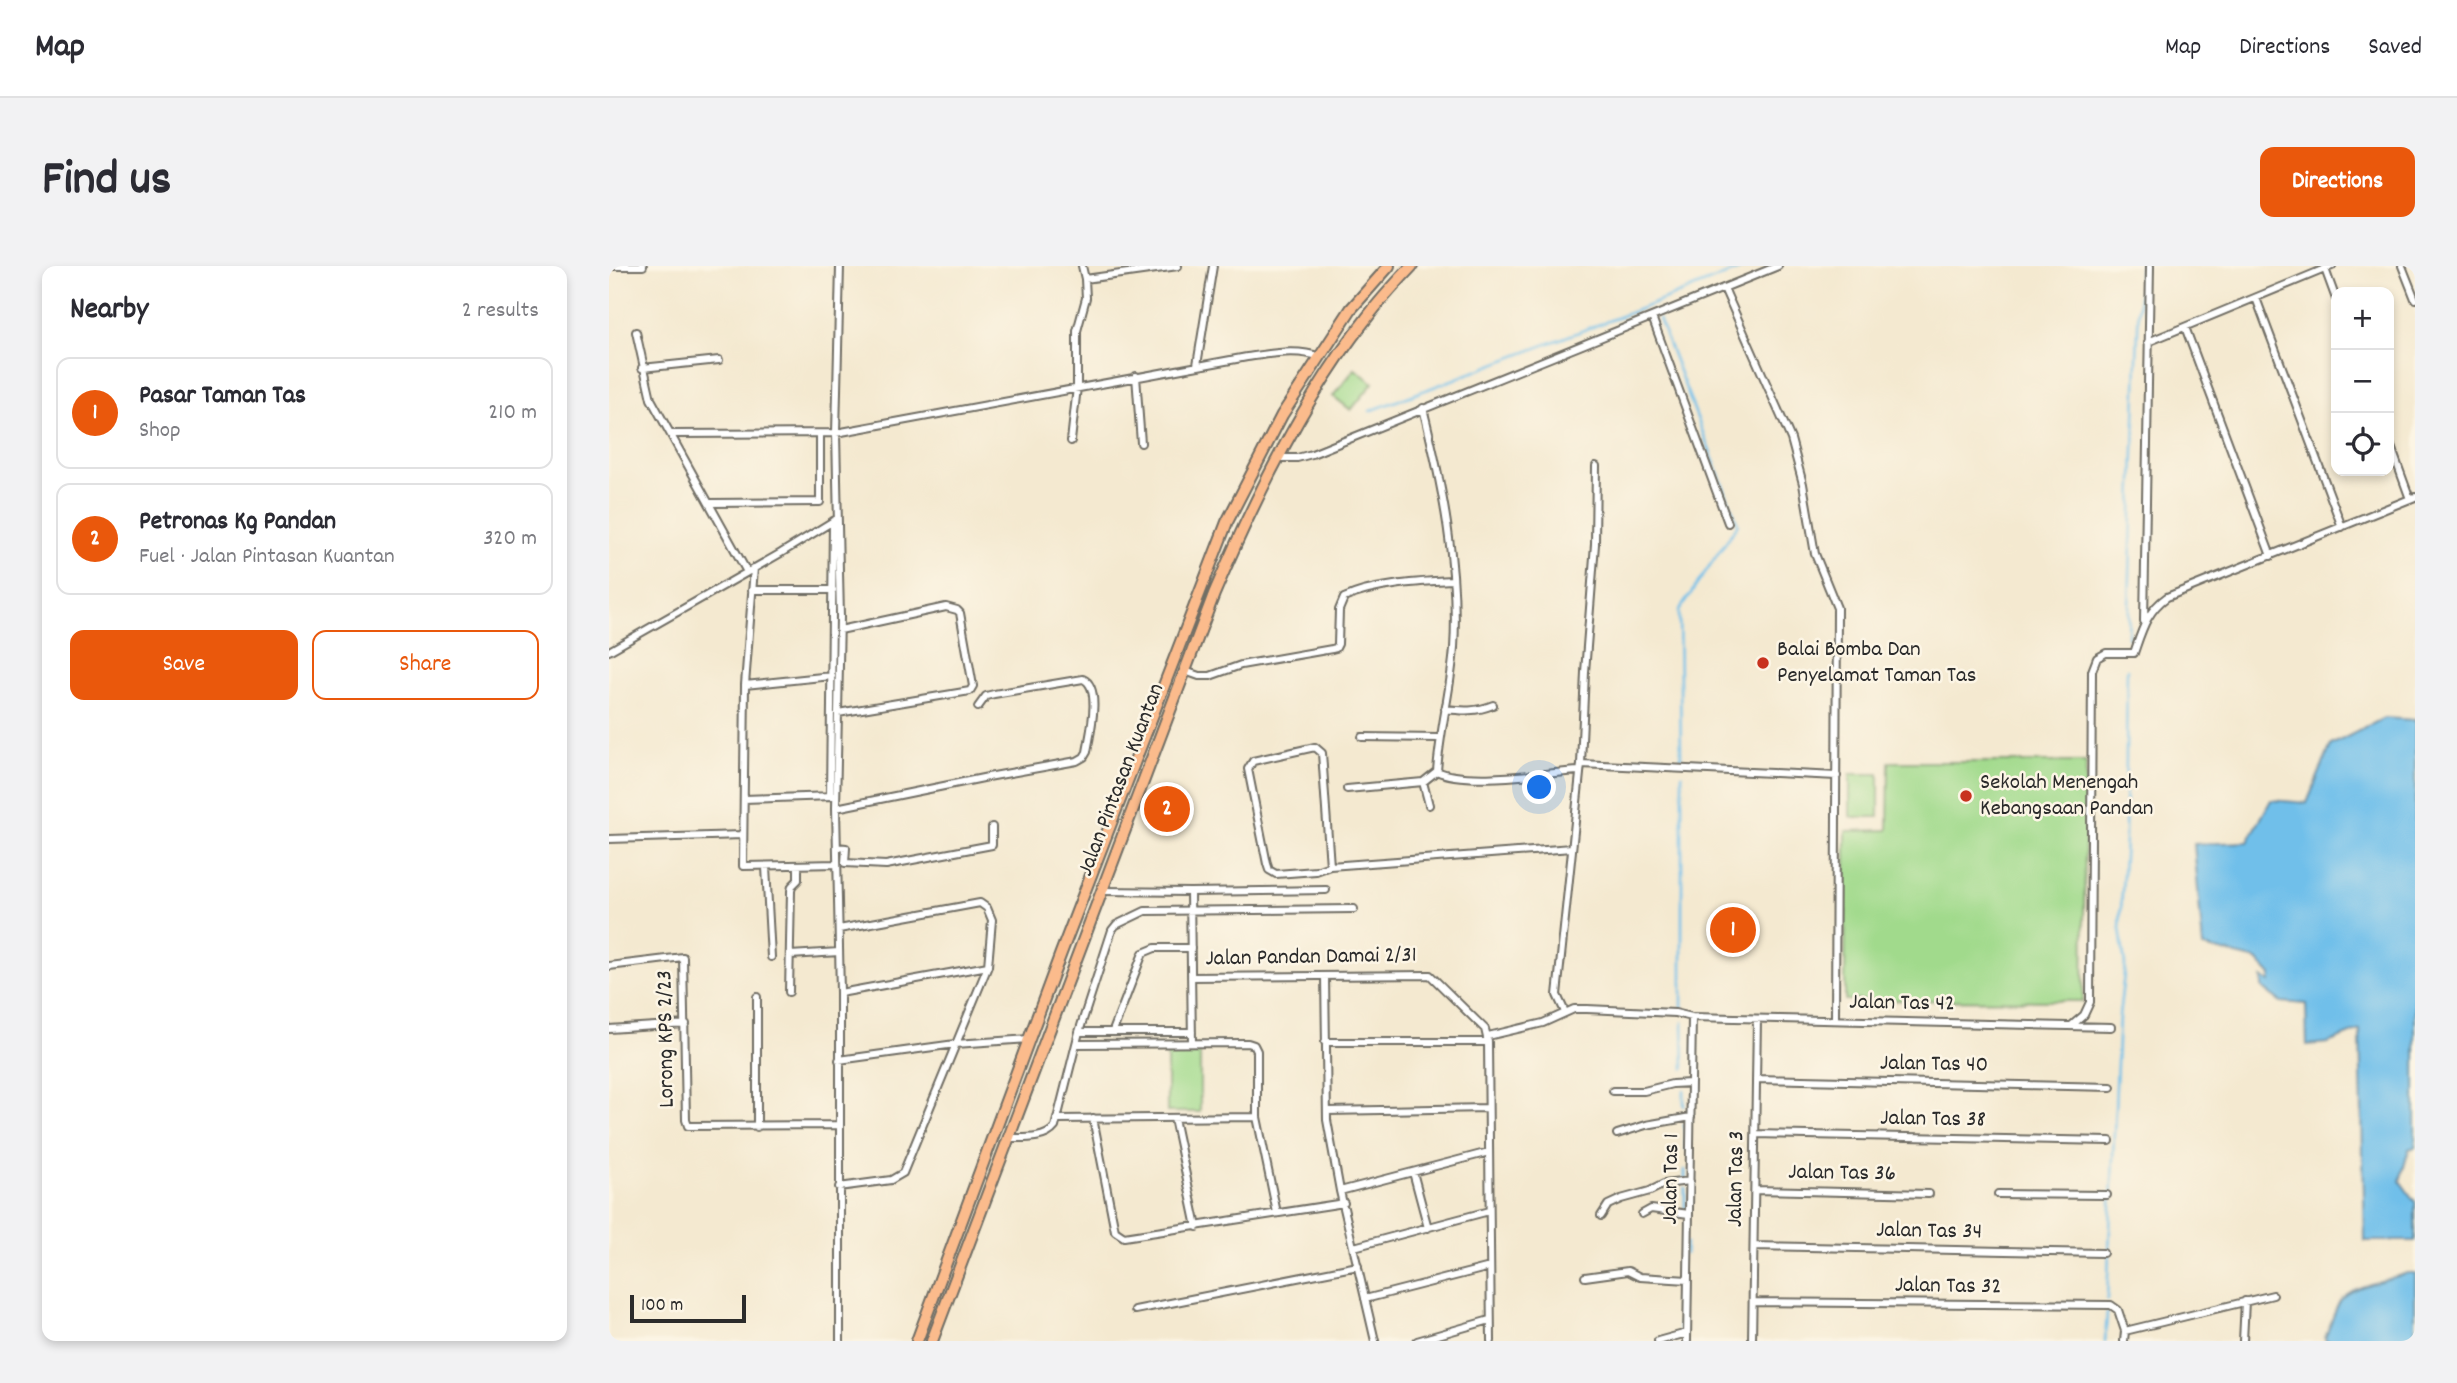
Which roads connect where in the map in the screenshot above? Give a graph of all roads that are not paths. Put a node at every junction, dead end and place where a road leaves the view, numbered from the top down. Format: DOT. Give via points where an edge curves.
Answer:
graph roads {
  1 [pos="609,266"];
  2 [pos="643,266"];
  3 [pos="840,266"];
  4 [pos="1082,266"];
  5 [pos="1178,266"];
  6 [pos="1213,266"];
  7 [pos="1389,266"];
  8 [pos="1412,266"];
  9 [pos="1778,266"];
  10 [pos="2150,266"];
  11 [pos="2402,266"];
  12 [pos="2328,267"];
  13 [pos="1085,279"];
  14 [pos="2333,287"];
  15 [pos="1724,288"];
  16 [pos="2256,298"];
  17 [pos="2415,299"];
  18 [pos="1653,317"];
  19 [pos="2185,327"];
  20 [pos="636,332"];
  21 [pos="2148,342"];
  22 [pos="1320,357"];
  23 [pos="719,360"];
  24 [pos="1197,365"];
  25 [pos="642,368"];
  26 [pos="1136,376"];
  27 [pos="1077,387"];
  28 [pos="1423,408"];
  29 [pos="836,433"];
  30 [pos="672,434"];
  31 [pos="820,434"];
  32 [pos="1071,442"];
  33 [pos="1141,443"];
  34 [pos="2394,453"];
  35 [pos="1279,458"];
  36 [pos="1596,466"];
  37 [pos="2413,498"];
  38 [pos="710,503"];
  39 [pos="836,519"];
  40 [pos="1728,523"];
  41 [pos="2342,527"];
  42 [pos="2271,556"];
  43 [pos="751,570"];
  44 [pos="1453,580"];
  45 [pos="753,590"];
  46 [pos="833,590"];
  47 [pos="2144,623"];
  48 [pos="840,630"];
  49 [pos="609,651"];
  50 [pos="1185,671"];
  51 [pos="832,676"];
  52 [pos="745,685"];
  53 [pos="1493,705"];
  54 [pos="978,707"];
  55 [pos="1445,709"];
  56 [pos="838,713"];
  57 [pos="1362,737"];
  58 [pos="1439,738"];
  59 [pos="1580,767"];
  60 [pos="1437,771"];
  61 [pos="1837,776"];
  62 [pos="1423,782"];
  63 [pos="1347,789"];
  64 [pos="834,796"];
  65 [pos="744,799"];
  66 [pos="1429,804"];
  67 [pos="836,808"];
  68 [pos="992,827"];
  69 [pos="743,835"];
  70 [pos="609,839"];
  71 [pos="837,847"];
  72 [pos="1571,848"];
  73 [pos="837,863"];
  74 [pos="798,865"];
  75 [pos="1330,866"];
  76 [pos="766,867"];
  77 [pos="1276,874"];
  78 [pos="1326,890"];
  79 [pos="1102,891"];
  80 [pos="1275,891"];
  81 [pos="1190,892"];
  82 [pos="1355,909"];
  83 [pos="1190,912"];
  84 [pos="839,929"];
  85 [pos="1191,948"];
  86 [pos="839,952"];
  87 [pos="790,955"];
  88 [pos="771,957"];
  89 [pos="988,965"];
  90 [pos="609,966"];
  91 [pos="1325,976"];
  92 [pos="1191,977"];
  93 [pos="789,992"];
  94 [pos="839,993"];
  95 [pos="757,997"];
  96 [pos="1565,1012"];
  97 [pos="1692,1017"];
  98 [pos="1757,1018"];
  99 [pos="1835,1020"];
  100 [pos="686,1024"];
  101 [pos="2070,1026"];
  102 [pos="2111,1027"];
  103 [pos="609,1029"];
  104 [pos="1113,1031"];
  105 [pos="1079,1032"];
  106 [pos="1192,1032"];
  107 [pos="1029,1039"];
  108 [pos="1488,1039"];
  109 [pos="1325,1042"];
  110 [pos="1192,1043"];
  111 [pos="955,1044"];
  112 [pos="1076,1044"];
  113 [pos="839,1060"];
  114 [pos="1756,1079"];
  115 [pos="1691,1083"];
  116 [pos="2111,1087"];
  117 [pos="1612,1091"];
  118 [pos="1488,1108"];
  119 [pos="1327,1111"];
  120 [pos="1257,1117"];
  121 [pos="1093,1118"];
  122 [pos="1174,1118"];
  123 [pos="1691,1118"];
  124 [pos="1058,1119"];
  125 [pos="838,1125"];
  126 [pos="757,1127"];
  127 [pos="1616,1134"];
  128 [pos="1755,1134"];
  129 [pos="1009,1138"];
  130 [pos="2110,1141"];
  131 [pos="1489,1152"];
  132 [pos="1412,1172"];
  133 [pos="1690,1181"];
  134 [pos="839,1187"];
  135 [pos="1755,1190"];
  136 [pos="1341,1191"];
  137 [pos="1929,1194"];
  138 [pos="1998,1194"];
  139 [pos="2107,1195"];
  140 [pos="1343,1203"];
  141 [pos="1489,1211"];
  142 [pos="1277,1213"];
  143 [pos="1642,1213"];
  144 [pos="1689,1214"];
  145 [pos="1601,1216"];
  146 [pos="1197,1227"];
  147 [pos="1428,1228"];
  148 [pos="1754,1246"];
  149 [pos="1354,1247"];
  150 [pos="2103,1252"];
  151 [pos="1358,1266"];
  152 [pos="1490,1267"];
  153 [pos="1585,1277"];
  154 [pos="1688,1280"];
  155 [pos="2273,1295"];
  156 [pos="1365,1299"];
  157 [pos="2245,1301"];
  158 [pos="1753,1302"];
  159 [pos="1135,1310"];
  160 [pos="1490,1320"];
  161 [pos="2125,1331"];
  162 [pos="1687,1337"];
  163 [pos="1433,1339"];
  164 [pos="840,1341"];
  165 [pos="917,1341"];
  166 [pos="932,1341"];
  167 [pos="1375,1341"];
  168 [pos="1417,1341"];
  169 [pos="1491,1341"];
  170 [pos="1658,1341"];
  171 [pos="1752,1341"];
  172 [pos="2125,1341"];
  173 [pos="2243,1341"];
  1 -- 2 [label="street"];
  3 -- 29 [label="street"];
  4 -- 13 [label="street"];
  5 -- 13 [label="street"];
  6 -- 24 [label="street"];
  7 -- 22 [label="highway, Jalan Pintasan Kuantan" via="1351,309"];
  8 -- 35 [label="highway, Jalan Pintasan Kuantan" via="1365,320"];
  9 -- 15 [label="street"];
  10 -- 21 [label="street"];
  11 -- 17 [label="street"];
  12 -- 14 [label="street"];
  12 -- 16 [label="street"];
  13 -- 27 [label="street" via="1085,307 1077,336"];
  15 -- 18 [label="street"];
  15 -- 61 [label="street" via="1791,439 1815,554 1836,603"];
  16 -- 19 [label="street"];
  16 -- 41 [label="street"];
  18 -- 28 [label="street"];
  18 -- 40 [label="street"];
  19 -- 21 [label="street"];
  19 -- 42 [label="street"];
  20 -- 25 [label="street"];
  21 -- 47 [label="street"];
  22 -- 24 [label="street" via="1291,351"];
  22 -- 107 [label="highway, Jalan Pintasan Kuantan" via="1282,415 1227,522"];
  23 -- 25 [label="street"];
  24 -- 26 [label="street"];
  25 -- 30 [label="street" via="651,399"];
  26 -- 27 [label="street"];
  26 -- 33 [label="street"];
  27 -- 29 [label="street"];
  27 -- 32 [label="street"];
  28 -- 35 [label="street" via="1311,454"];
  28 -- 44 [label="street" via="1438,472"];
  29 -- 31 [label="street"];
  29 -- 39 [label="street"];
  30 -- 31 [label="street"];
  30 -- 38 [label="street"];
  31 -- 38 [label="street" via="820,502"];
  34 -- 37 [label="street"];
  35 -- 50 [label="highway, Jalan Pintasan Kuantan" via="1244,523"];
  36 -- 59 [label="street"];
  37 -- 41 [label="street"];
  38 -- 43 [label="street"];
  39 -- 43 [label="street"];
  39 -- 46 [label="street"];
  39 -- 48 [label="street"];
  41 -- 42 [label="street"];
  42 -- 47 [label="street" via="2168,597"];
  43 -- 45 [label="street"];
  43 -- 49 [label="street"];
  44 -- 50 [label="street" via="1369,590 1344,598 1336,648 1241,665 1210,676"];
  44 -- 55 [label="street" via="1454,645"];
  45 -- 46 [label="street"];
  45 -- 52 [label="street"];
  46 -- 51 [label="street"];
  47 -- 101 [label="street" via="2134,653 2106,653 2093,666 2090,1002 2084,1015"];
  48 -- 56 [label="street"];
  48 -- 56 [label="street" via="946,607 957,610 973,686 970,691"];
  50 -- 79 [label="highway, Jalan Pintasan Kuantan"];
  51 -- 52 [label="street"];
  51 -- 64 [label="street"];
  52 -- 65 [label="street"];
  53 -- 55 [label="street" via="1465,712"];
  54 -- 67 [label="street" via="986,696 1083,679 1094,688 1087,752 1077,761"];
  55 -- 58 [label="street"];
  56 -- 64 [label="street"];
  57 -- 58 [label="street"];
  58 -- 60 [label="street"];
  59 -- 60 [label="street" via="1472,778"];
  59 -- 61 [label="street"];
  59 -- 72 [label="street"];
  60 -- 62 [label="street"];
  61 -- 99 [label="street"];
  62 -- 63 [label="street"];
  62 -- 66 [label="street"];
  64 -- 65 [label="street"];
  64 -- 67 [label="street"];
  65 -- 69 [label="street"];
  67 -- 71 [label="street"];
  68 -- 71 [label="street" via="992,845 886,865 845,863 846,848"];
  69 -- 70 [label="street"];
  69 -- 76 [label="street" via="743,866"];
  71 -- 73 [label="street"];
  72 -- 75 [label="street"];
  72 -- 96 [label="street" via="1557,995"];
  73 -- 74 [label="street"];
  73 -- 84 [label="street"];
  74 -- 76 [label="street"];
  74 -- 87 [label="street" via="798,880 791,891"];
  75 -- 77 [label="street" via="1316,872"];
  75 -- 77 [label="street" via="1322,753 1315,747 1253,761 1248,769 1267,864"];
  76 -- 88 [label="street"];
  77 -- 80 [label="street"];
  78 -- 80 [label="street"];
  79 -- 81 [label="street"];
  79 -- 129 [label="highway, Jalan Pintasan Kuantan"];
  80 -- 81 [label="street"];
  81 -- 83 [label="street"];
  82 -- 83 [label="street"];
  83 -- 85 [label="street"];
  83 -- 105 [label="street" via="1145,911 1116,925"];
  84 -- 86 [label="street"];
  84 -- 89 [label="street" via="980,902 992,920"];
  85 -- 92 [label="street"];
  85 -- 104 [label="street" via="1155,948 1143,953"];
  86 -- 87 [label="street"];
  86 -- 94 [label="street"];
  87 -- 93 [label="street"];
  89 -- 94 [label="street"];
  89 -- 111 [label="street"];
  90 -- 100 [label="street, Lorong KPS 2/23" via="683,957"];
  91 -- 92 [label="street, Jalan Pandan Damai 2/31"];
  91 -- 108 [label="street, Jalan Pandan Damai 2/31" via="1430,975 1485,1029"];
  91 -- 109 [label="street"];
  92 -- 106 [label="street"];
  94 -- 113 [label="street"];
  95 -- 126 [label="street"];
  96 -- 97 [label="street, Jalan Tas 42" via="1587,1009"];
  96 -- 108 [label="street, Jalan Tas 42"];
  97 -- 98 [label="street, Jalan Tas 42"];
  97 -- 115 [label="street, Jalan Tas 1"];
  98 -- 99 [label="street, Jalan Tas 42"];
  98 -- 114 [label="street, Jalan Tas 3"];
  99 -- 101 [label="street, Jalan Tas 42"];
  100 -- 103 [label="street"];
  100 -- 126 [label="street, Lorong KPS 2/23" via="688,1126"];
  101 -- 102 [label="street, Jalan Tas 42"];
  104 -- 105 [label="street"];
  104 -- 106 [label="street"];
  105 -- 112 [label="street"];
  106 -- 110 [label="street"];
  107 -- 111 [label="street"];
  107 -- 165 [label="highway, Jalan Pintasan Kuantan"];
  108 -- 109 [label="street, Jalan Tas 42"];
  108 -- 118 [label="street"];
  109 -- 119 [label="street"];
  110 -- 112 [label="street"];
  110 -- 120 [label="street" via="1254,1045"];
  111 -- 113 [label="street"];
  111 -- 134 [label="street" via="903,1173 891,1180"];
  112 -- 124 [label="street"];
  113 -- 125 [label="street"];
  114 -- 116 [label="street, Jalan Tas 40"];
  114 -- 128 [label="street, Jalan Tas 3"];
  115 -- 117 [label="street"];
  115 -- 123 [label="street, Jalan Tas 1"];
  118 -- 119 [label="street"];
  118 -- 131 [label="street"];
  119 -- 136 [label="street"];
  120 -- 122 [label="street"];
  120 -- 142 [label="street"];
  121 -- 122 [label="street"];
  121 -- 124 [label="street"];
  121 -- 146 [label="street" via="1118,1235"];
  122 -- 146 [label="street"];
  123 -- 127 [label="street"];
  123 -- 133 [label="street, Jalan Tas 1"];
  124 -- 129 [label="street" via="1049,1134"];
  125 -- 126 [label="street"];
  125 -- 134 [label="street"];
  128 -- 130 [label="street, Jalan Tas 38"];
  128 -- 135 [label="street, Jalan Tas 3"];
  129 -- 166 [label="highway, Jalan Pintasan Kuantan"];
  131 -- 132 [label="street"];
  131 -- 141 [label="street"];
  132 -- 136 [label="street"];
  132 -- 147 [label="street"];
  133 -- 144 [label="street, Jalan Tas 1"];
  133 -- 145 [label="street" via="1664,1184 1612,1202"];
  134 -- 164 [label="street"];
  135 -- 137 [label="street, Jalan Tas 36"];
  135 -- 148 [label="street, Jalan Tas 3"];
  136 -- 140 [label="street"];
  138 -- 139 [label="street"];
  140 -- 142 [label="street"];
  140 -- 149 [label="street"];
  141 -- 147 [label="street"];
  141 -- 152 [label="street"];
  142 -- 146 [label="street"];
  143 -- 144 [label="street" via="1651,1209"];
  144 -- 154 [label="street, Jalan Tas 1"];
  147 -- 149 [label="street"];
  148 -- 150 [label="street, Jalan Tas 34"];
  148 -- 158 [label="street, Jalan Tas 3"];
  149 -- 151 [label="street"];
  151 -- 156 [label="street"];
  151 -- 159 [label="street"];
  152 -- 156 [label="street"];
  152 -- 160 [label="street"];
  153 -- 154 [label="street" via="1632,1271 1640,1277"];
  154 -- 162 [label="street, Jalan Tas 1"];
  155 -- 157 [label="street"];
  156 -- 167 [label="street"];
  157 -- 161 [label="street"];
  157 -- 173 [label="street"];
  158 -- 161 [label="street, Jalan Tas 32" via="2111,1305 2118,1310"];
  158 -- 171 [label="street, Jalan Tas 3"];
  160 -- 163 [label="street"];
  160 -- 169 [label="street"];
  161 -- 172 [label="street"];
  162 -- 170 [label="street"];
  163 -- 168 [label="street"];
}
